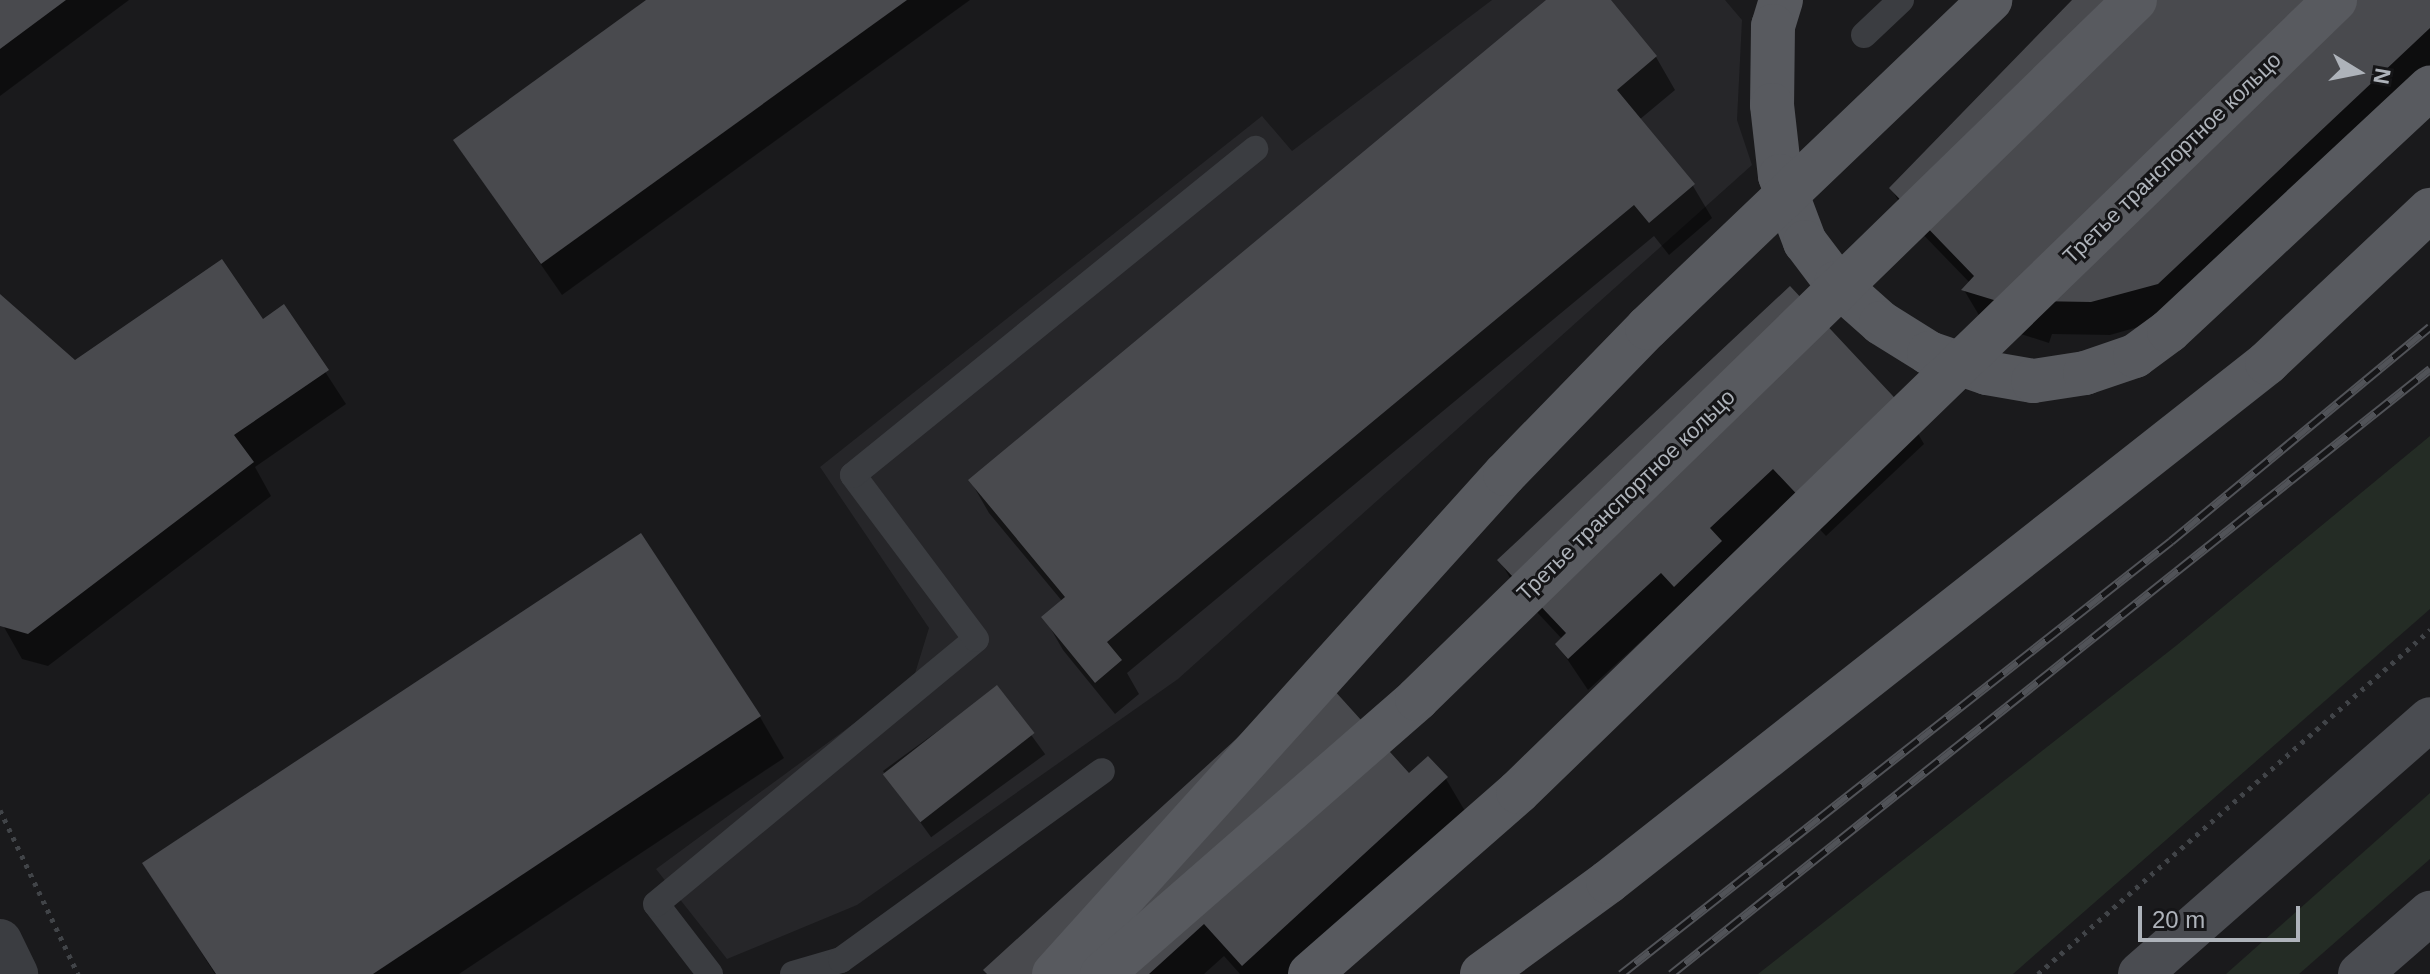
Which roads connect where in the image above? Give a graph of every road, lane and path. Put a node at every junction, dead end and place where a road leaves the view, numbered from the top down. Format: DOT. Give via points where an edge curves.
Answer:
graph roads {
  1 [pos="1781,0"];
  2 [pos="1901,0"];
  3 [pos="1990,0"];
  4 [pos="2135,0"];
  5 [pos="2335,0"];
  6 [pos="1864,35"];
  7 [pos="2430,88"];
  8 [pos="1255,149"];
  9 [pos="2430,210"];
  10 [pos="2430,630"];
  11 [pos="2430,719"];
  12 [pos="1102,771"];
  13 [pos="0,810"];
  14 [pos="2430,913"];
  15 [pos="0,941"];
  16 [pos="16,974"];
  17 [pos="78,974"];
  18 [pos="710,974"];
  19 [pos="793,974"];
  20 [pos="1054,974"];
  21 [pos="1102,974"];
  22 [pos="1310,974"];
  23 [pos="1482,974"];
  24 [pos="2038,974"];
  25 [pos="2140,974"];
  26 [pos="2360,974"];
  1 -- 7 [label="main road" via="1773,26 1772,105 1780,176 1805,242 1836,283 1881,323 1929,353 1987,373 2033,381 2085,373 2135,356 2192,310"];
  2 -- 6 [label="lane"];
  3 -- 20 [label="main road" via="1647,328 1505,474"];
  4 -- 21 [label="main road, Третье транспортное кольцо" via="1417,699"];
  5 -- 22 [label="main road, Третье транспортное кольцо" via="1518,792"];
  8 -- 18 [label="lane" via="853,475 976,639 656,904"];
  9 -- 23 [label="main road" via="2267,363 1608,882"];
  10 -- 24 [label="path"];
  11 -- 25 [label="main road"];
  12 -- 19 [label="lane" via="841,960"];
  13 -- 17 [label="path"];
  14 -- 26 [label="main road"];
  15 -- 16 [label="street"];
}
